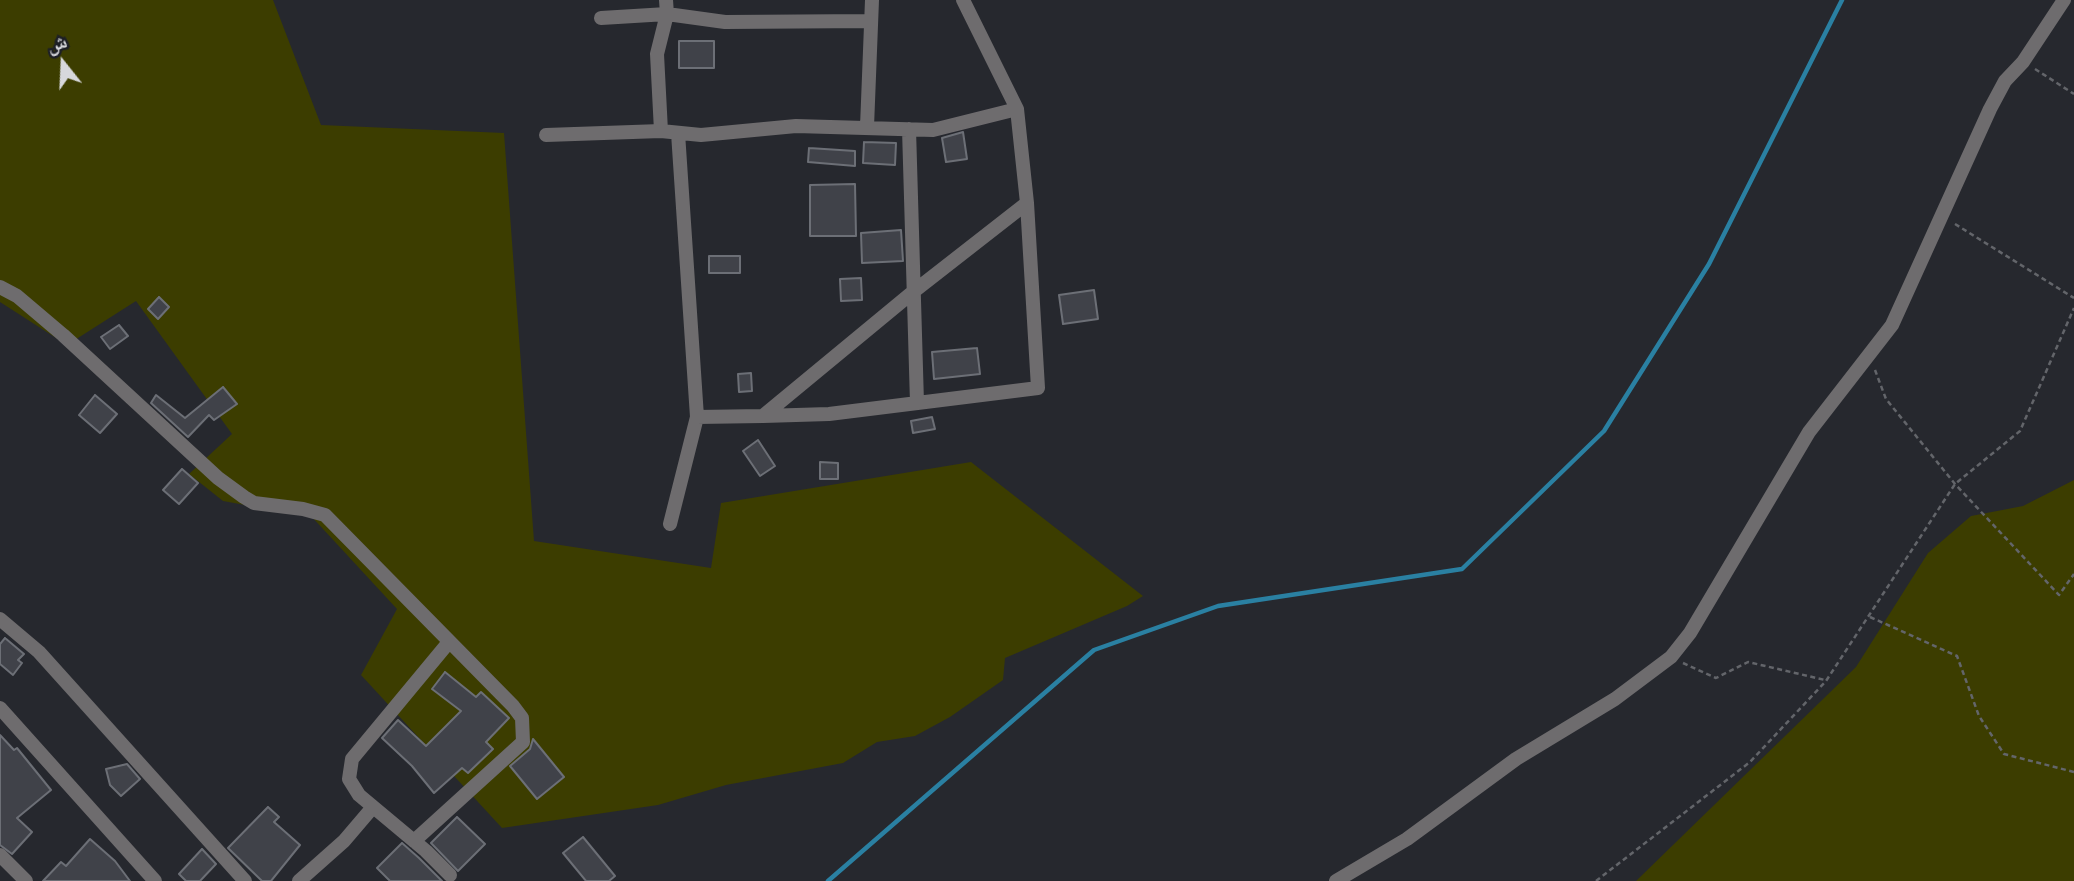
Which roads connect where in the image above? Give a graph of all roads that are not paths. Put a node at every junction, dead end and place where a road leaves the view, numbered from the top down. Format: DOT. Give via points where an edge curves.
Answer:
graph roads {
  1 [pos="872,0"];
  2 [pos="963,0"];
  3 [pos="2064,0"];
  4 [pos="667,7"];
  5 [pos="601,18"];
  6 [pos="871,21"];
  7 [pos="1017,109"];
  8 [pos="867,127"];
  9 [pos="909,129"];
  10 [pos="661,131"];
  11 [pos="678,133"];
  12 [pos="547,135"];
  13 [pos="1027,203"];
  14 [pos="0,287"];
  15 [pos="913,292"];
  16 [pos="917,403"];
  17 [pos="763,416"];
  18 [pos="697,417"];
  19 [pos="670,524"];
  20 [pos="0,619"];
  21 [pos="449,642"];
  22 [pos="0,708"];
  23 [pos="373,807"];
  24 [pos="415,841"];
  25 [pos="0,855"];
  26 [pos="11,866"];
  27 [pos="450,875"];
  28 [pos="0,878"];
  29 [pos="26,881"];
  30 [pos="155,881"];
  31 [pos="245,881"];
  32 [pos="299,881"];
  33 [pos="1336,881"];
  1 -- 6 [label="street"];
  2 -- 7 [label="street"];
  3 -- 33 [label="street" via="1990,109 1892,325 1789,461 1690,633 1671,657 1624,693 1516,759 1407,839"];
  4 -- 5 [label="street"];
  4 -- 6 [label="street" via="725,22"];
  4 -- 10 [label="street" via="657,54"];
  6 -- 8 [label="street"];
  7 -- 9 [label="street" via="933,130"];
  7 -- 13 [label="street"];
  8 -- 9 [label="street"];
  8 -- 11 [label="street"];
  9 -- 15 [label="street"];
  10 -- 11 [label="street"];
  10 -- 12 [label="street"];
  11 -- 18 [label="street"];
  13 -- 15 [label="street"];
  13 -- 16 [label="street" via="1038,388"];
  14 -- 21 [label="street" via="63,335 244,497 254,503 325,515"];
  15 -- 16 [label="street"];
  15 -- 17 [label="street"];
  16 -- 17 [label="street" via="829,414"];
  17 -- 18 [label="street"];
  18 -- 19 [label="street"];
  20 -- 31 [label="street" via="39,652"];
  21 -- 23 [label="street" via="352,759 349,779"];
  21 -- 24 [label="street" via="522,718 523,742"];
  22 -- 30 [label="street"];
  23 -- 24 [label="street"];
  23 -- 32 [label="street" via="344,841"];
  24 -- 27 [label="street"];
  25 -- 26 [label="street"];
  26 -- 28 [label="street"];
  26 -- 29 [label="street"];
}
